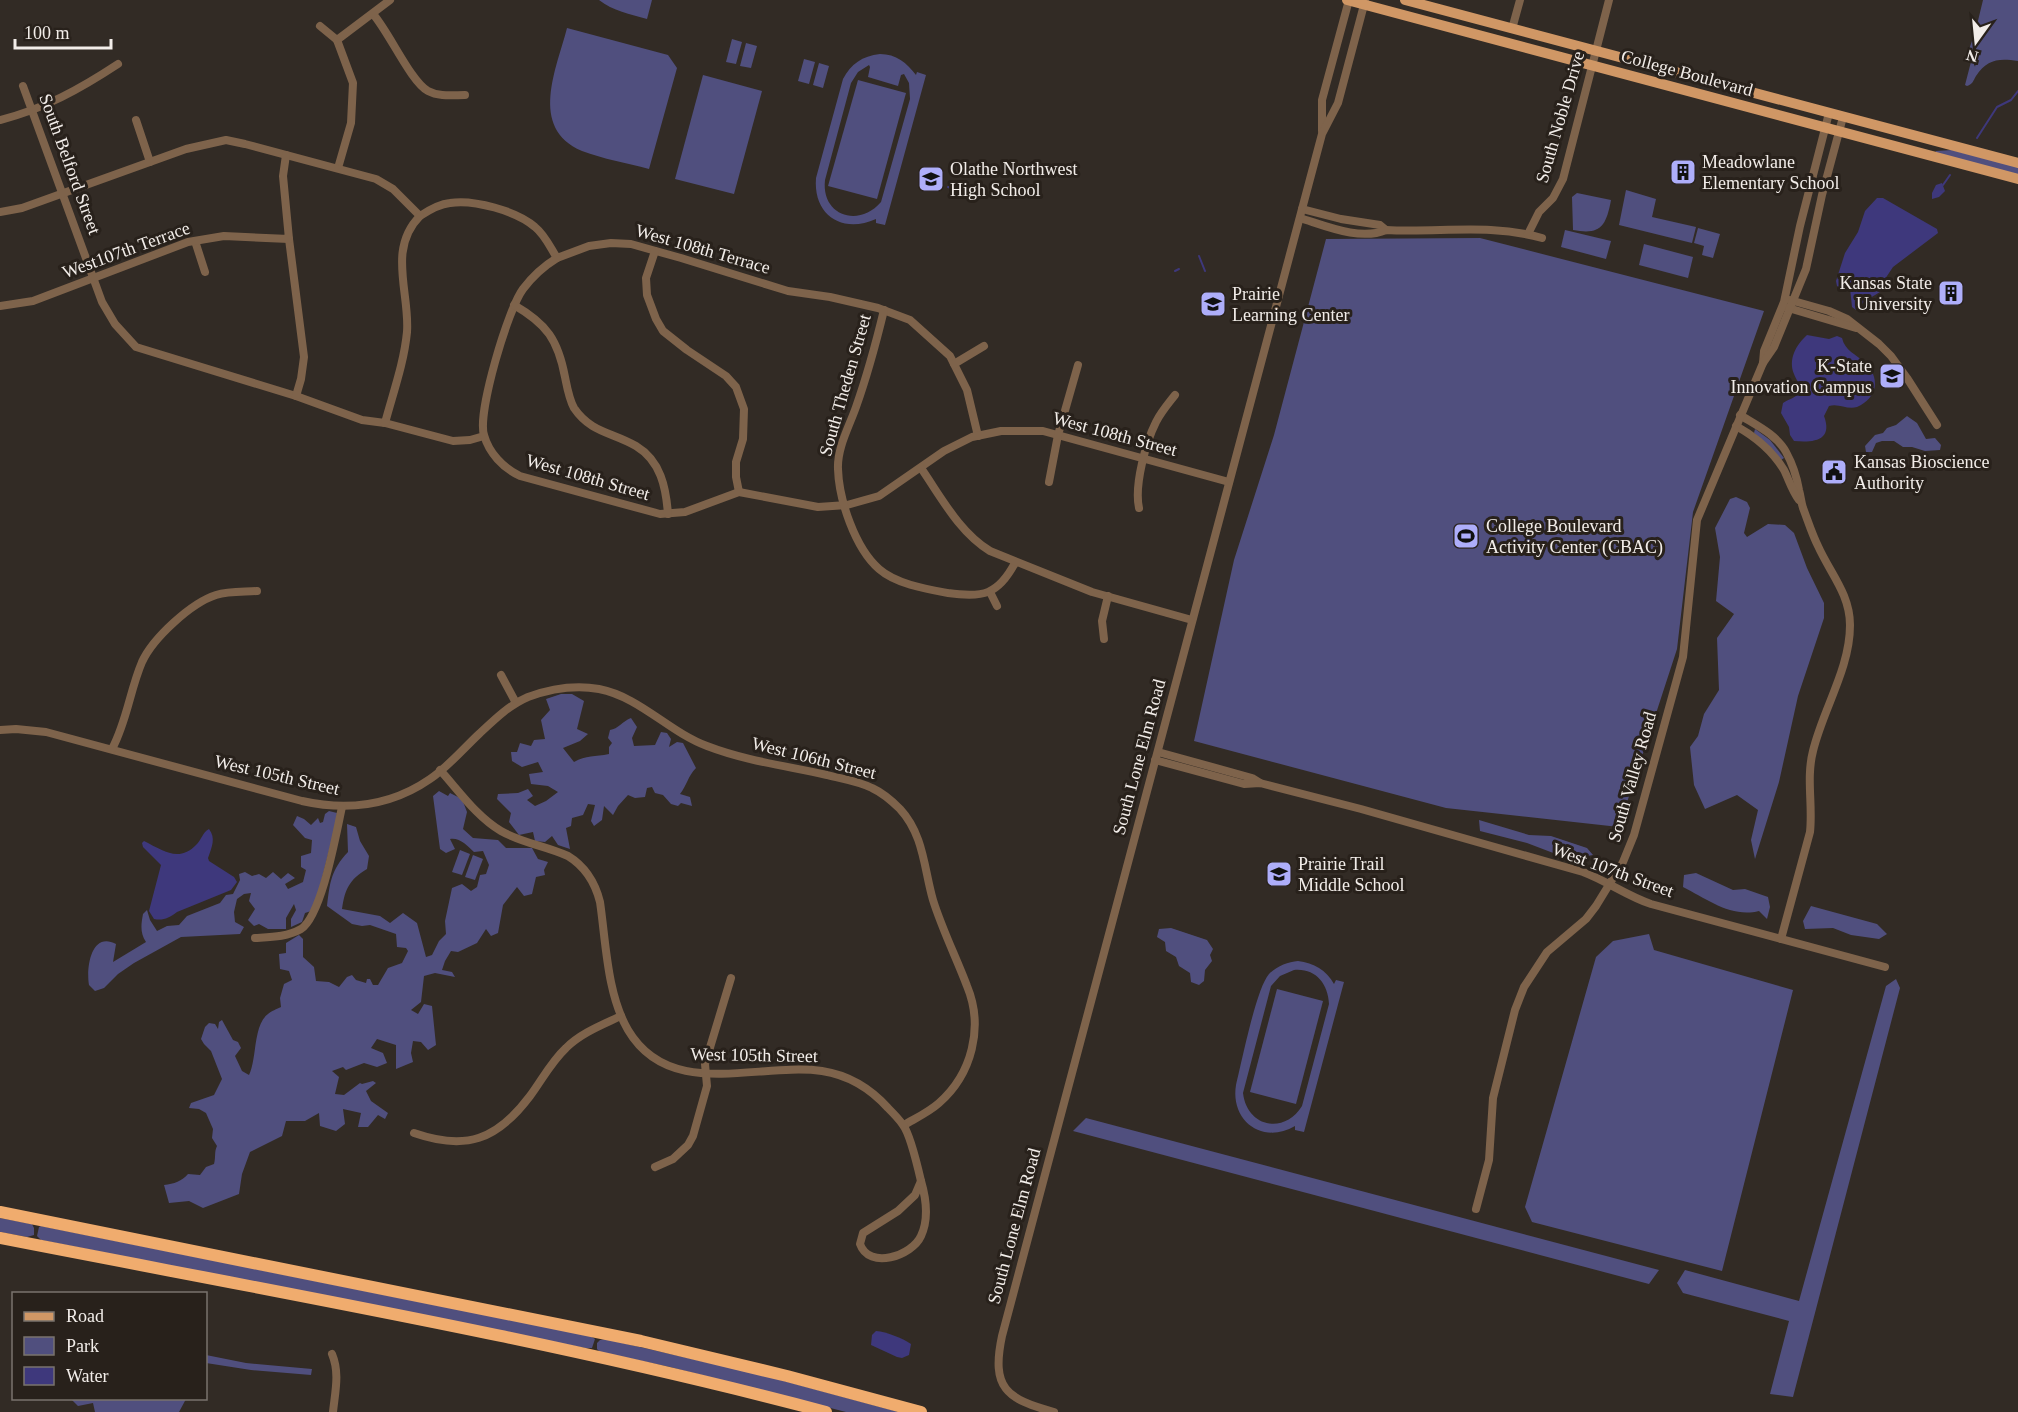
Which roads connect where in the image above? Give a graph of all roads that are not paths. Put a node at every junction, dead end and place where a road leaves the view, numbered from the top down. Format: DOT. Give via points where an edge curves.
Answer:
graph roads {
  1 [pos="390,0"];
  2 [pos="1349,0"];
  3 [pos="1405,0"];
  4 [pos="1520,0"];
  5 [pos="1609,0"];
  6 [pos="1365,2"];
  7 [pos="373,14"];
  8 [pos="320,26"];
  9 [pos="1512,28"];
  10 [pos="337,40"];
  11 [pos="1596,52"];
  12 [pos="117,64"];
  13 [pos="1593,65"];
  14 [pos="23,86"];
  15 [pos="465,95"];
  16 [pos="32,111"];
  17 [pos="1829,113"];
  18 [pos="1843,117"];
  19 [pos="0,120"];
  20 [pos="136,120"];
  21 [pos="1826,127"];
  22 [pos="1839,131"];
  23 [pos="1322,134"];
  24 [pos="286,155"];
  25 [pos="150,162"];
  26 [pos="2018,163"];
  27 [pos="338,168"];
  28 [pos="2018,179"];
  29 [pos="63,194"];
  30 [pos="0,212"];
  31 [pos="1301,214"];
  32 [pos="420,216"];
  33 [pos="1528,234"];
  34 [pos="1542,238"];
  35 [pos="289,239"];
  36 [pos="195,241"];
  37 [pos="655,251"];
  38 [pos="557,258"];
  39 [pos="205,272"];
  40 [pos="94,278"];
  41 [pos="1788,304"];
  42 [pos="514,305"];
  43 [pos="0,306"];
  44 [pos="884,310"];
  45 [pos="984,346"];
  46 [pos="954,364"];
  47 [pos="1078,365"];
  48 [pos="1175,395"];
  49 [pos="296,396"];
  50 [pos="1740,415"];
  51 [pos="385,423"];
  52 [pos="1937,425"];
  53 [pos="1736,426"];
  54 [pos="1058,435"];
  55 [pos="484,436"];
  56 [pos="978,436"];
  57 [pos="1144,459"];
  58 [pos="921,468"];
  59 [pos="1049,482"];
  60 [pos="1229,482"];
  61 [pos="739,492"];
  62 [pos="1801,502"];
  63 [pos="844,505"];
  64 [pos="1139,508"];
  65 [pos="668,514"];
  66 [pos="1015,562"];
  67 [pos="257,591"];
  68 [pos="990,592"];
  69 [pos="1108,596"];
  70 [pos="997,606"];
  71 [pos="1192,620"];
  72 [pos="1104,639"];
  73 [pos="501,675"];
  74 [pos="516,703"];
  75 [pos="0,730"];
  76 [pos="112,749"];
  77 [pos="1156,756"];
  78 [pos="440,771"];
  79 [pos="342,807"];
  80 [pos="1610,884"];
  81 [pos="255,938"];
  82 [pos="1781,939"];
  83 [pos="1885,967"];
  84 [pos="730,978"];
  85 [pos="621,1016"];
  86 [pos="706,1073"];
  87 [pos="904,1125"];
  88 [pos="414,1133"];
  89 [pos="655,1167"];
  90 [pos="921,1181"];
  91 [pos="1476,1209"];
  92 [pos="0,1212"];
  93 [pos="0,1238"];
  94 [pos="332,1354"];
  95 [pos="333,1412"];
  96 [pos="826,1412"];
  97 [pos="921,1412"];
  98 [pos="1054,1412"];
  1 -- 7 [label="street"];
  2 -- 6 [label="main road, College Boulevard"];
  2 -- 23 [label="street, South Lone Elm Road" via="1323,100"];
  3 -- 9 [label="main road, College Boulevard"];
  4 -- 9 [label="street"];
  5 -- 11 [label="street, South Noble Drive"];
  6 -- 13 [label="main road, College Boulevard"];
  6 -- 23 [label="street, South Lone Elm Road" via="1338,103"];
  7 -- 10 [label="street"];
  7 -- 15 [label="street" via="426,91"];
  8 -- 10 [label="street"];
  9 -- 11 [label="main road, College Boulevard"];
  10 -- 27 [label="street" via="353,84 351,123"];
  11 -- 13 [label="street, South Noble Drive"];
  11 -- 17 [label="main road, College Boulevard"];
  12 -- 16 [label="street" via="76,91"];
  13 -- 21 [label="main road, College Boulevard"];
  13 -- 33 [label="street, South Noble Drive" via="1560,186 1539,212"];
  14 -- 16 [label="street, South Belford Street"];
  16 -- 19 [label="street"];
  16 -- 29 [label="street, South Belford Street"];
  17 -- 18 [label="main road, College Boulevard"];
  17 -- 21 [label="street, South Valley Road"];
  18 -- 22 [label="street, South Valley Road"];
  18 -- 26 [label="main road, College Boulevard"];
  20 -- 25 [label="street"];
  21 -- 22 [label="main road, College Boulevard"];
  21 -- 41 [label="street, South Valley Road" via="1800,226"];
  22 -- 28 [label="main road, College Boulevard"];
  22 -- 41 [label="street, South Valley Road" via="1806,269"];
  23 -- 31 [label="street, South Lone Elm Road"];
  24 -- 25 [label="street" via="226,140"];
  24 -- 27 [label="street"];
  24 -- 35 [label="street" via="283,177"];
  25 -- 29 [label="street"];
  27 -- 32 [label="street" via="387,184"];
  29 -- 30 [label="street"];
  29 -- 40 [label="street, South Belford Street"];
  31 -- 33 [label="street" via="1380,225 1386,230 1468,228"];
  31 -- 60 [label="street, South Lone Elm Road"];
  32 -- 38 [label="street" via="438,206 459,202 510,213 537,228"];
  32 -- 51 [label="street" via="407,235 402,254 407,332"];
  33 -- 34 [label="street"];
  35 -- 36 [label="street, West107th Terrace" via="224,236"];
  35 -- 49 [label="street" via="304,357"];
  36 -- 39 [label="street"];
  36 -- 40 [label="street, West107th Terrace"];
  37 -- 38 [label="street, West 108th Terrace" via="631,244 605,244"];
  37 -- 44 [label="street, West 108th Terrace" via="788,291"];
  37 -- 61 [label="street" via="646,278 647,295 663,331 739,384 744,408 743,439 736,462"];
  38 -- 42 [label="street" via="527,284"];
  40 -- 43 [label="street, West107th Terrace" via="33,301"];
  40 -- 49 [label="street, South Belford Street" via="115,324 136,346"];
  41 -- 50 [label="street, South Valley Road" via="1764,351 1763,363"];
  41 -- 52 [label="street" via="1829,311 1868,335 1891,356"];
  42 -- 55 [label="street" via="506,322 483,414"];
  42 -- 65 [label="street" via="538,321 555,342 570,398 582,417 598,430 636,446 657,468 666,490"];
  44 -- 46 [label="street, West 108th Terrace" via="910,320"];
  44 -- 63 [label="street, South Theden Street" via="840,456"];
  45 -- 46 [label="street"];
  46 -- 56 [label="street, West 108th Terrace" via="967,390"];
  47 -- 54 [label="street"];
  48 -- 57 [label="street" via="1156,422"];
  49 -- 51 [label="street" via="362,420"];
  50 -- 53 [label="street, South Valley Road"];
  50 -- 62 [label="street" via="1776,439 1785,451"];
  51 -- 55 [label="street" via="453,441"];
  53 -- 62 [label="street" via="1772,453"];
  53 -- 80 [label="street, South Valley Road" via="1697,520 1683,657 1634,835"];
  54 -- 56 [label="street, West 108th Street" via="1022,430"];
  54 -- 57 [label="street, West 108th Street"];
  54 -- 59 [label="street"];
  55 -- 65 [label="street, West 108th Street" via="502,465 516,474 652,513"];
  56 -- 58 [label="street, West 108th Street" via="944,451"];
  57 -- 60 [label="street, West 108th Street"];
  57 -- 64 [label="street"];
  58 -- 63 [label="street, West 108th Street" via="879,496"];
  58 -- 66 [label="street" via="970,537"];
  60 -- 71 [label="street, South Lone Elm Road"];
  61 -- 63 [label="street, West 108th Street" via="818,507"];
  61 -- 65 [label="street, West 108th Street" via="689,511"];
  62 -- 82 [label="street" via="1817,546 1845,598 1850,628 1845,660 1812,754 1810,832"];
  63 -- 68 [label="street, South Theden Street" via="852,528 879,569 901,581 938,591 969,596"];
  66 -- 68 [label="street" via="1001,585"];
  66 -- 69 [label="street"];
  67 -- 76 [label="street" via="228,592 208,598 159,637 142,661 122,732"];
  68 -- 70 [label="street"];
  69 -- 71 [label="street"];
  69 -- 72 [label="street" via="1102,621"];
  71 -- 77 [label="street, South Lone Elm Road"];
  73 -- 74 [label="street"];
  74 -- 78 [label="street, West 106th Street"];
  74 -- 87 [label="street, West 106th Street" via="540,693 572,687 609,691 707,746 865,785 902,811 920,842 934,902 971,995 975,1020 973,1047 954,1086 940,1102"];
  75 -- 76 [label="street, West 105th Street" via="36,730"];
  76 -- 79 [label="street, West 105th Street" via="302,801"];
  77 -- 80 [label="street, West 107th Street" via="1252,778 1574,869"];
  77 -- 98 [label="street, South Lone Elm Road" via="1000,1345 997,1366 1005,1387 1017,1399"];
  78 -- 79 [label="street, West 105th Street" via="412,791 394,798"];
  78 -- 85 [label="street, West 105th Street" via="493,825 518,839 568,856 588,874 600,902 612,987"];
  79 -- 81 [label="street" via="311,919 292,933"];
  80 -- 82 [label="street, West 107th Street" via="1640,900"];
  80 -- 91 [label="street, South Valley Road" via="1586,919 1547,952 1524,987 1492,1098 1489,1160"];
  82 -- 83 [label="street, West 107th Street"];
  84 -- 86 [label="street" via="705,1064"];
  85 -- 86 [label="street, West 105th Street" via="634,1038 655,1058 684,1071"];
  85 -- 88 [label="street" via="565,1049 521,1107 490,1134 455,1142"];
  86 -- 87 [label="street, West 105th Street" via="806,1070 839,1075 869,1090"];
  86 -- 89 [label="street" via="704,1099 688,1145 673,1159"];
  87 -- 90 [label="street, West 105th Street"];
  90 -- 90 [label="street, West 105th Street" via="926,1197 924,1227 918,1242 897,1256 866,1253 860,1244 863,1233 898,1211 915,1195"];
  92 -- 97 [label="highway" via="631,1338"];
  93 -- 96 [label="highway" via="558,1348"];
  94 -- 95 [label="street" via="337,1365"];
}
